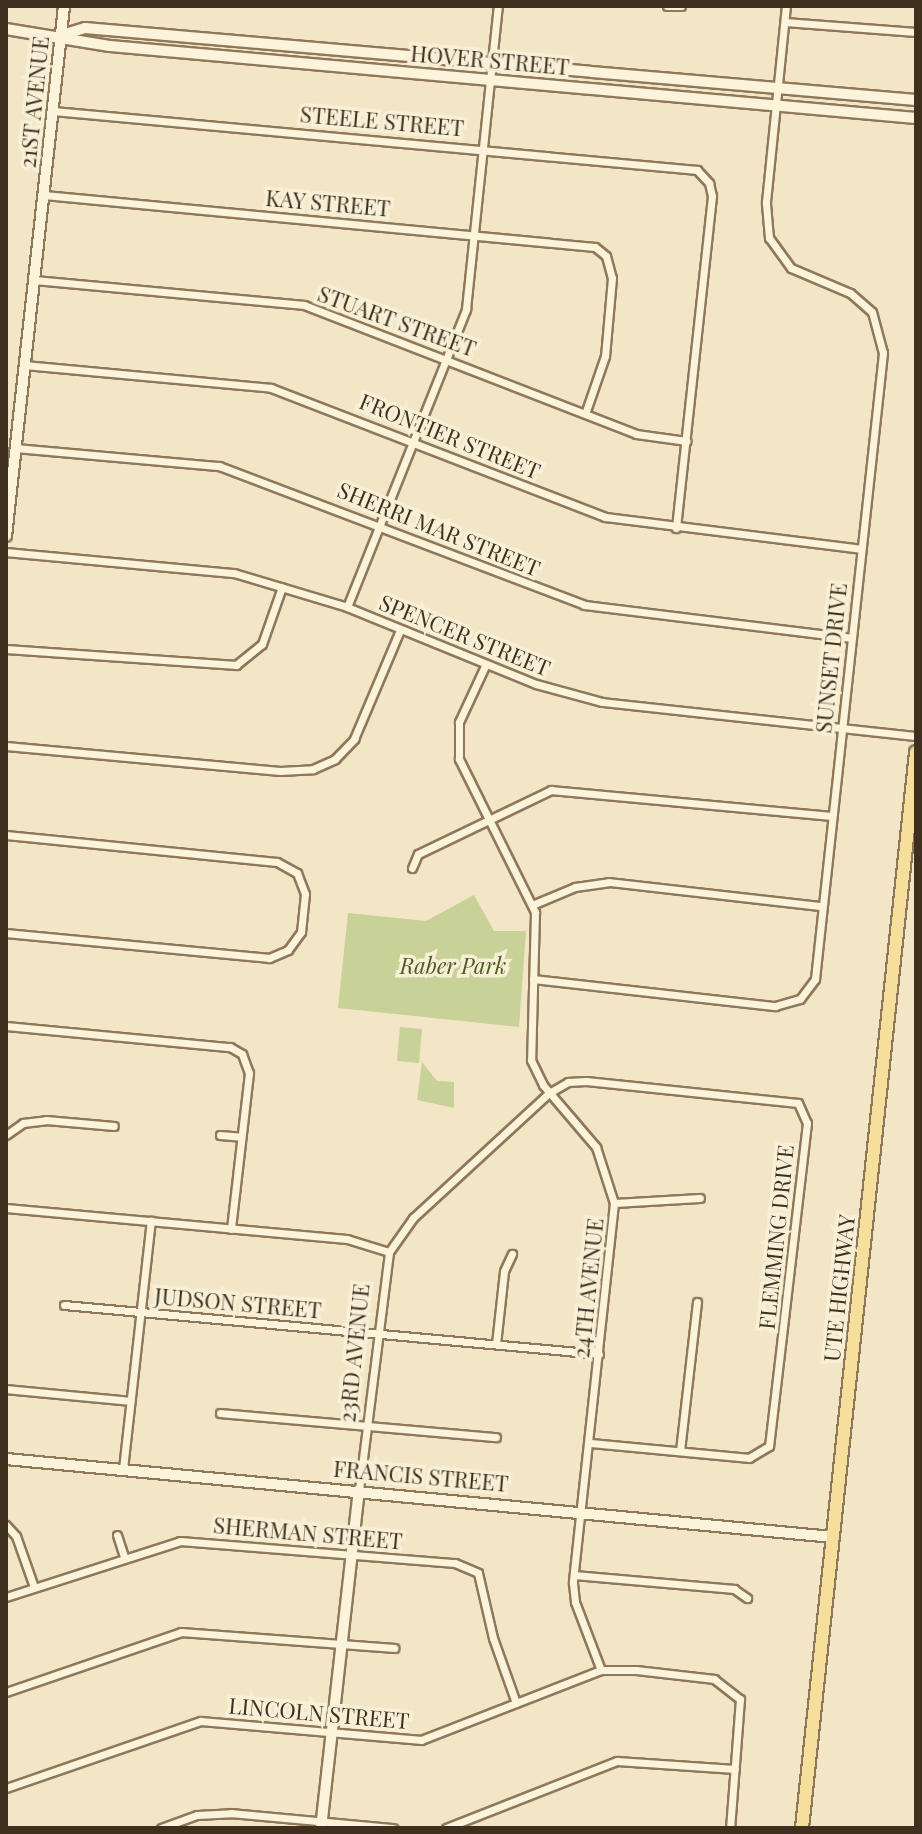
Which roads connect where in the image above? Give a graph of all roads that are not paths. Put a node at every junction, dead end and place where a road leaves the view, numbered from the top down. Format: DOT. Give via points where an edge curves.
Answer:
graph roads {
  1 [pos="64,6"];
  2 [pos="498,6"];
  3 [pos="667,6"];
  4 [pos="786,6"];
  5 [pos="685,8"];
  6 [pos="785,22"];
  7 [pos="6,29"];
  8 [pos="916,32"];
  9 [pos="62,35"];
  10 [pos="493,63"];
  11 [pos="491,80"];
  12 [pos="779,88"];
  13 [pos="916,100"];
  14 [pos="777,105"];
  15 [pos="53,111"];
  16 [pos="916,118"];
  17 [pos="484,149"];
  18 [pos="44,195"];
  19 [pos="477,234"];
  20 [pos="35,280"];
  21 [pos="447,358"];
  22 [pos="25,365"];
  23 [pos="585,414"];
  24 [pos="413,441"];
  25 [pos="687,441"];
  26 [pos="16,448"];
  27 [pos="379,525"];
  28 [pos="676,528"];
  29 [pos="6,536"];
  30 [pos="861,549"];
  31 [pos="6,552"];
  32 [pos="282,587"];
  33 [pos="347,607"];
  34 [pos="400,630"];
  35 [pos="851,638"];
  36 [pos="6,649"];
  37 [pos="485,666"];
  38 [pos="842,729"];
  39 [pos="916,736"];
  40 [pos="6,746"];
  41 [pos="916,752"];
  42 [pos="831,816"];
  43 [pos="486,819"];
  44 [pos="6,835"];
  45 [pos="305,868"];
  46 [pos="412,868"];
  47 [pos="297,873"];
  48 [pos="532,905"];
  49 [pos="821,906"];
  50 [pos="6,933"];
  51 [pos="288,950"];
  52 [pos="296,959"];
  53 [pos="533,979"];
  54 [pos="6,1026"];
  55 [pos="251,1048"];
  56 [pos="242,1054"];
  57 [pos="549,1093"];
  58 [pos="114,1126"];
  59 [pos="6,1135"];
  60 [pos="220,1135"];
  61 [pos="241,1137"];
  62 [pos="700,1198"];
  63 [pos="614,1203"];
  64 [pos="6,1208"];
  65 [pos="151,1221"];
  66 [pos="231,1229"];
  67 [pos="389,1252"];
  68 [pos="512,1254"];
  69 [pos="697,1302"];
  70 [pos="64,1305"];
  71 [pos="141,1312"];
  72 [pos="376,1333"];
  73 [pos="496,1344"];
  74 [pos="599,1354"];
  75 [pos="6,1389"];
  76 [pos="130,1401"];
  77 [pos="220,1413"];
  78 [pos="366,1422"];
  79 [pos="496,1437"];
  80 [pos="589,1443"];
  81 [pos="680,1451"];
  82 [pos="764,1452"];
  83 [pos="6,1459"];
  84 [pos="770,1461"];
  85 [pos="123,1469"];
  86 [pos="359,1490"];
  87 [pos="582,1511"];
  88 [pos="6,1525"];
  89 [pos="117,1535"];
  90 [pos="832,1537"];
  91 [pos="351,1554"];
  92 [pos="124,1556"];
  93 [pos="574,1575"];
  94 [pos="34,1587"];
  95 [pos="6,1597"];
  96 [pos="747,1598"];
  97 [pos="341,1643"];
  98 [pos="394,1648"];
  99 [pos="601,1670"];
  100 [pos="6,1692"];
  101 [pos="516,1703"];
  102 [pos="332,1732"];
  103 [pos="735,1769"];
  104 [pos="6,1788"];
  105 [pos="321,1824"];
  106 [pos="161,1828"];
  107 [pos="393,1828"];
  108 [pos="446,1828"];
  109 [pos="730,1828"];
  110 [pos="802,1828"];
  1 -- 9 [label="main road, 21ST AVENUE"];
  2 -- 10 [label="street"];
  3 -- 5 [label="street"];
  4 -- 6 [label="street"];
  6 -- 8 [label="street"];
  6 -- 12 [label="street"];
  7 -- 9 [label="main road, HOVER STREET"];
  9 -- 10 [label="main road, HOVER STREET" via="85,28"];
  9 -- 11 [label="main road, HOVER STREET" via="110,46"];
  9 -- 15 [label="main road, 21ST AVENUE"];
  10 -- 11 [label="street"];
  10 -- 12 [label="main road, HOVER STREET"];
  11 -- 14 [label="main road, HOVER STREET"];
  11 -- 17 [label="street"];
  12 -- 13 [label="main road, HOVER STREET"];
  12 -- 14 [label="street"];
  14 -- 16 [label="main road, HOVER STREET"];
  14 -- 30 [label="street, SUNSET DRIVE" via="765,218 774,251 791,268 857,298 872,312 883,339"];
  15 -- 17 [label="street, STEELE STREET"];
  15 -- 18 [label="main road, 21ST AVENUE"];
  17 -- 19 [label="street"];
  17 -- 25 [label="street, STEELE STREET" via="678,166 709,177"];
  18 -- 19 [label="street, KAY STREET"];
  18 -- 20 [label="main road, 21ST AVENUE"];
  19 -- 21 [label="street" via="466,309"];
  19 -- 23 [label="street, KAY STREET" via="586,244 609,254 605,356"];
  20 -- 21 [label="street, STUART STREET" via="304,305"];
  20 -- 22 [label="main road, 21ST AVENUE"];
  21 -- 23 [label="street, STUART STREET"];
  21 -- 24 [label="street"];
  22 -- 24 [label="street, FRONTIER STREET" via="259,385"];
  22 -- 26 [label="main road, 21ST AVENUE"];
  23 -- 25 [label="street, STUART STREET" via="636,434"];
  24 -- 27 [label="street"];
  24 -- 28 [label="street, FRONTIER STREET" via="605,517"];
  25 -- 28 [label="street"];
  26 -- 27 [label="street, SHERRI MAR STREET" via="219,466"];
  26 -- 29 [label="main road, 21ST AVENUE"];
  27 -- 33 [label="street"];
  27 -- 35 [label="street, SHERRI MAR STREET" via="584,605"];
  28 -- 30 [label="street, FRONTIER STREET"];
  30 -- 35 [label="street, SUNSET DRIVE"];
  31 -- 32 [label="street, SPENCER STREET" via="191,567"];
  32 -- 33 [label="street, SPENCER STREET"];
  32 -- 36 [label="street" via="262,644 236,665"];
  33 -- 34 [label="street, SPENCER STREET"];
  34 -- 37 [label="street, SPENCER STREET"];
  34 -- 40 [label="street" via="354,739 335,759 313,769 280,771"];
  35 -- 38 [label="street, SUNSET DRIVE"];
  37 -- 38 [label="street, SPENCER STREET" via="602,702"];
  37 -- 43 [label="street, 24TH AVENUE" via="459,722 457,741 464,779"];
  38 -- 39 [label="street, SPENCER STREET"];
  38 -- 42 [label="street, SUNSET DRIVE"];
  41 -- 90 [label="main road, UTE HIGHWAY"];
  42 -- 43 [label="street" via="572,788 530,796"];
  42 -- 49 [label="street, SUNSET DRIVE"];
  43 -- 46 [label="street" via="418,854"];
  43 -- 48 [label="street, 24TH AVENUE"];
  44 -- 47 [label="street" via="277,862"];
  45 -- 47 [label="street"];
  47 -- 51 [label="street" via="305,894 304,914 301,932"];
  48 -- 49 [label="street" via="575,887 609,882"];
  48 -- 53 [label="street, 24TH AVENUE" via="537,926"];
  49 -- 53 [label="street, SUNSET DRIVE" via="815,979 805,996 787,1005"];
  50 -- 51 [label="street" via="269,958"];
  51 -- 52 [label="street"];
  53 -- 57 [label="street, 24TH AVENUE" via="528,1046"];
  54 -- 56 [label="street" via="230,1047"];
  55 -- 56 [label="street"];
  56 -- 61 [label="street" via="249,1073"];
  57 -- 63 [label="street, 24TH AVENUE" via="596,1147"];
  57 -- 67 [label="street, 23RD AVENUE" via="413,1218"];
  57 -- 82 [label="street, FLEMMING DRIVE" via="568,1082 586,1081 807,1105 772,1438"];
  58 -- 59 [label="street" via="46,1120 23,1123"];
  60 -- 61 [label="street"];
  61 -- 66 [label="street"];
  62 -- 63 [label="street"];
  63 -- 74 [label="street, 24TH AVENUE"];
  64 -- 65 [label="street"];
  65 -- 66 [label="street"];
  65 -- 71 [label="street"];
  66 -- 67 [label="street" via="347,1239"];
  67 -- 72 [label="street, 23RD AVENUE"];
  68 -- 73 [label="street" via="504,1271"];
  69 -- 81 [label="street"];
  70 -- 71 [label="street, JUDSON STREET"];
  71 -- 72 [label="street, JUDSON STREET"];
  71 -- 76 [label="street"];
  72 -- 73 [label="street, JUDSON STREET"];
  72 -- 78 [label="street, 23RD AVENUE"];
  73 -- 74 [label="street, JUDSON STREET"];
  74 -- 80 [label="street, 24TH AVENUE"];
  75 -- 76 [label="street"];
  76 -- 85 [label="street"];
  77 -- 78 [label="street"];
  78 -- 79 [label="street"];
  78 -- 86 [label="street, 23RD AVENUE"];
  80 -- 81 [label="street"];
  80 -- 87 [label="street, 24TH AVENUE"];
  81 -- 82 [label="street" via="749,1458"];
  82 -- 84 [label="street"];
  83 -- 85 [label="main road, FRANCIS STREET"];
  85 -- 86 [label="main road, FRANCIS STREET"];
  86 -- 87 [label="main road, FRANCIS STREET"];
  86 -- 91 [label="main road, 23RD AVENUE"];
  87 -- 90 [label="main road, FRANCIS STREET"];
  87 -- 93 [label="street, 24TH AVENUE"];
  88 -- 94 [label="street" via="16,1536"];
  89 -- 92 [label="street"];
  90 -- 110 [label="main road, UTE HIGHWAY"];
  91 -- 92 [label="street, SHERMAN STREET" via="180,1541"];
  91 -- 97 [label="main road, 23RD AVENUE"];
  91 -- 101 [label="street, SHERMAN STREET" via="455,1563 478,1573"];
  92 -- 94 [label="street, SHERMAN STREET"];
  93 -- 96 [label="street" via="734,1589"];
  93 -- 99 [label="street, 24TH AVENUE" via="575,1602"];
  94 -- 95 [label="street, SHERMAN STREET"];
  97 -- 98 [label="street"];
  97 -- 100 [label="street" via="181,1632"];
  97 -- 102 [label="main road, 23RD AVENUE"];
  99 -- 101 [label="street, LINCOLN STREET"];
  99 -- 103 [label="street, LINCOLN STREET" via="714,1679 733,1689 743,1708"];
  101 -- 102 [label="street, LINCOLN STREET" via="421,1740"];
  102 -- 104 [label="street, LINCOLN STREET" via="201,1721"];
  102 -- 105 [label="main road, 23RD AVENUE"];
  103 -- 108 [label="street" via="617,1761"];
  103 -- 109 [label="street, LINCOLN STREET"];
  105 -- 106 [label="street" via="221,1813"];
  105 -- 107 [label="street"];
}
